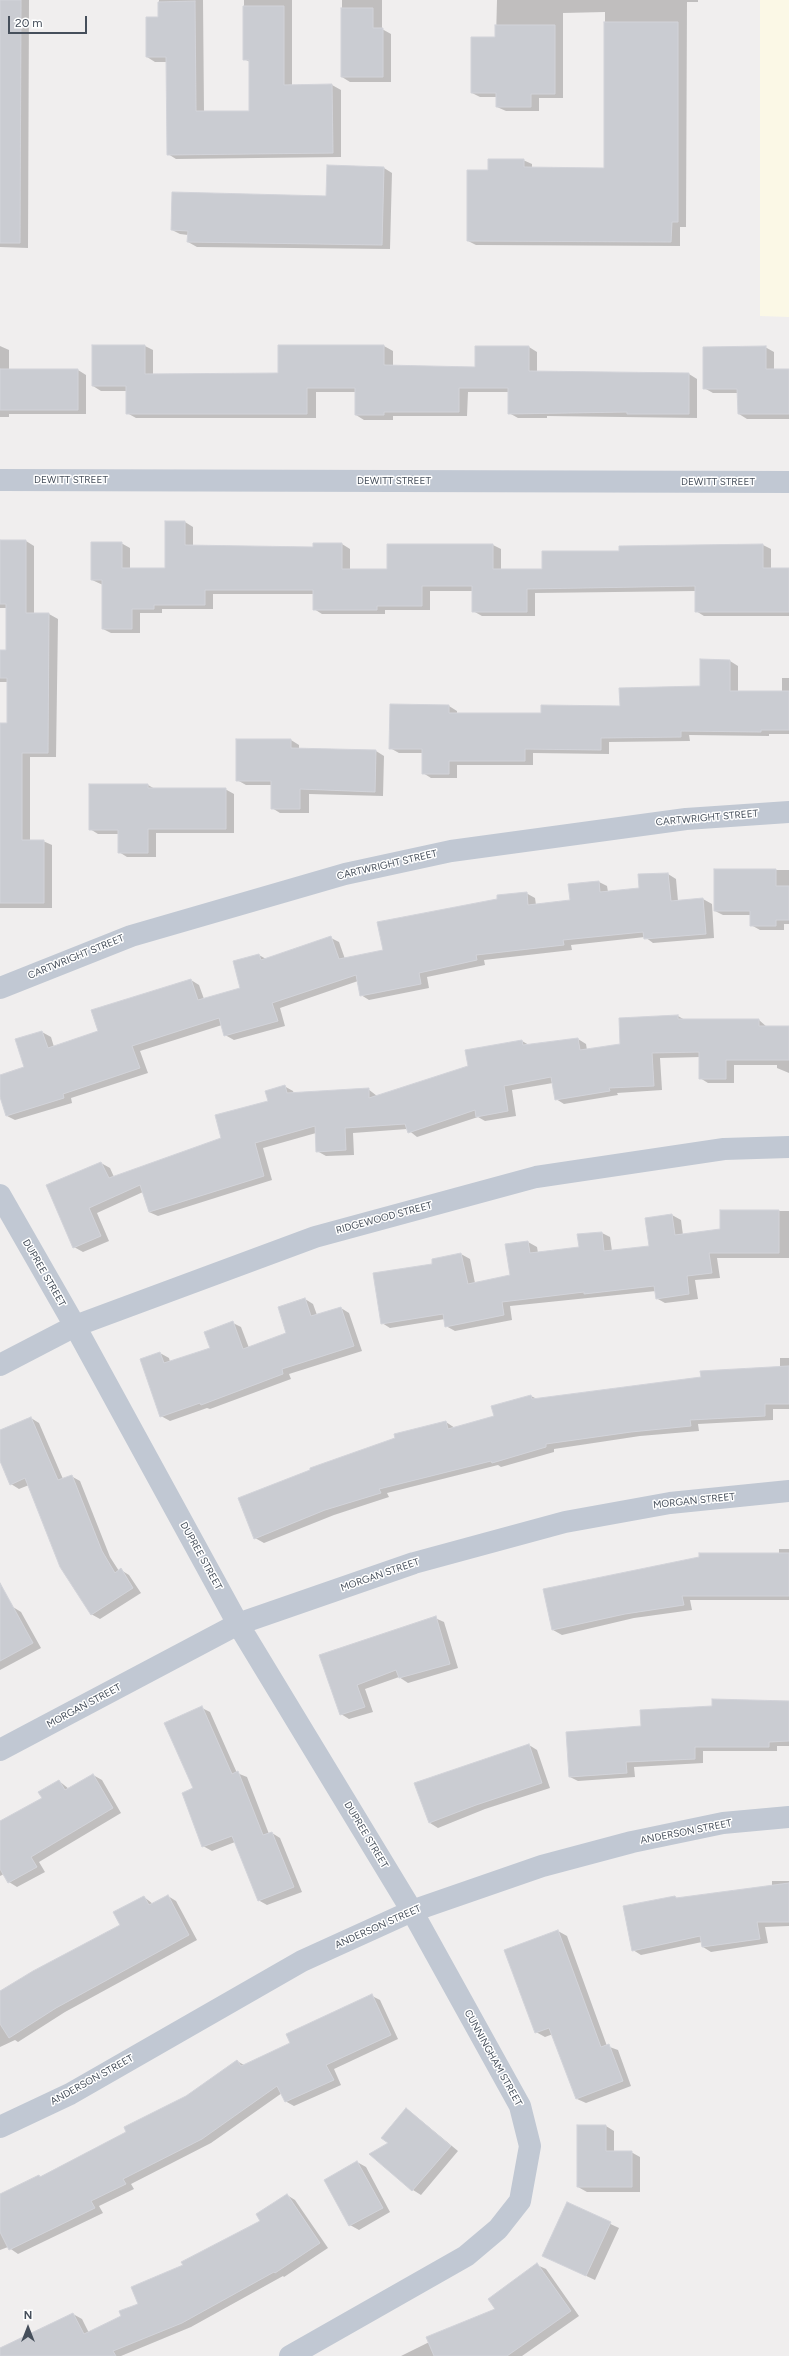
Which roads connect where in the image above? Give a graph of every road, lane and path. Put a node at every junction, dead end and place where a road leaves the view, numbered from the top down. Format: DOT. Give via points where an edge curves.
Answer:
graph roads {
  1 [pos="0,480"];
  2 [pos="789,482"];
  3 [pos="789,812"];
  4 [pos="0,988"];
  5 [pos="789,1147"];
  6 [pos="0,1195"];
  7 [pos="74,1326"];
  8 [pos="0,1364"];
  9 [pos="789,1492"];
  10 [pos="238,1624"];
  11 [pos="0,1750"];
  12 [pos="789,1817"];
  13 [pos="412,1911"];
  14 [pos="0,2127"];
  15 [pos="290,2356"];
  1 -- 2 [label="street, DEWITT STREET"];
  3 -- 4 [label="street, CARTWRIGHT STREET" via="686,819 475,848 345,874 131,936"];
  5 -- 7 [label="street, RIDGEWOOD STREET" via="724,1149 536,1177 315,1237"];
  6 -- 7 [label="street, DUPREE STREET"];
  7 -- 8 [label="street, RIDGEWOOD STREET"];
  7 -- 10 [label="street, DUPREE STREET"];
  9 -- 10 [label="street, MORGAN STREET" via="670,1503 565,1522 414,1563"];
  10 -- 11 [label="street, MORGAN STREET"];
  10 -- 13 [label="street, DUPREE STREET"];
  12 -- 13 [label="street, ANDERSON STREET" via="723,1823 632,1842 542,1866"];
  13 -- 14 [label="street, ANDERSON STREET" via="302,1961 70,2094"];
  13 -- 15 [label="street, CUNNINGHAM STREET" via="520,2106 530,2146 520,2200 498,2229 466,2256"];
}
